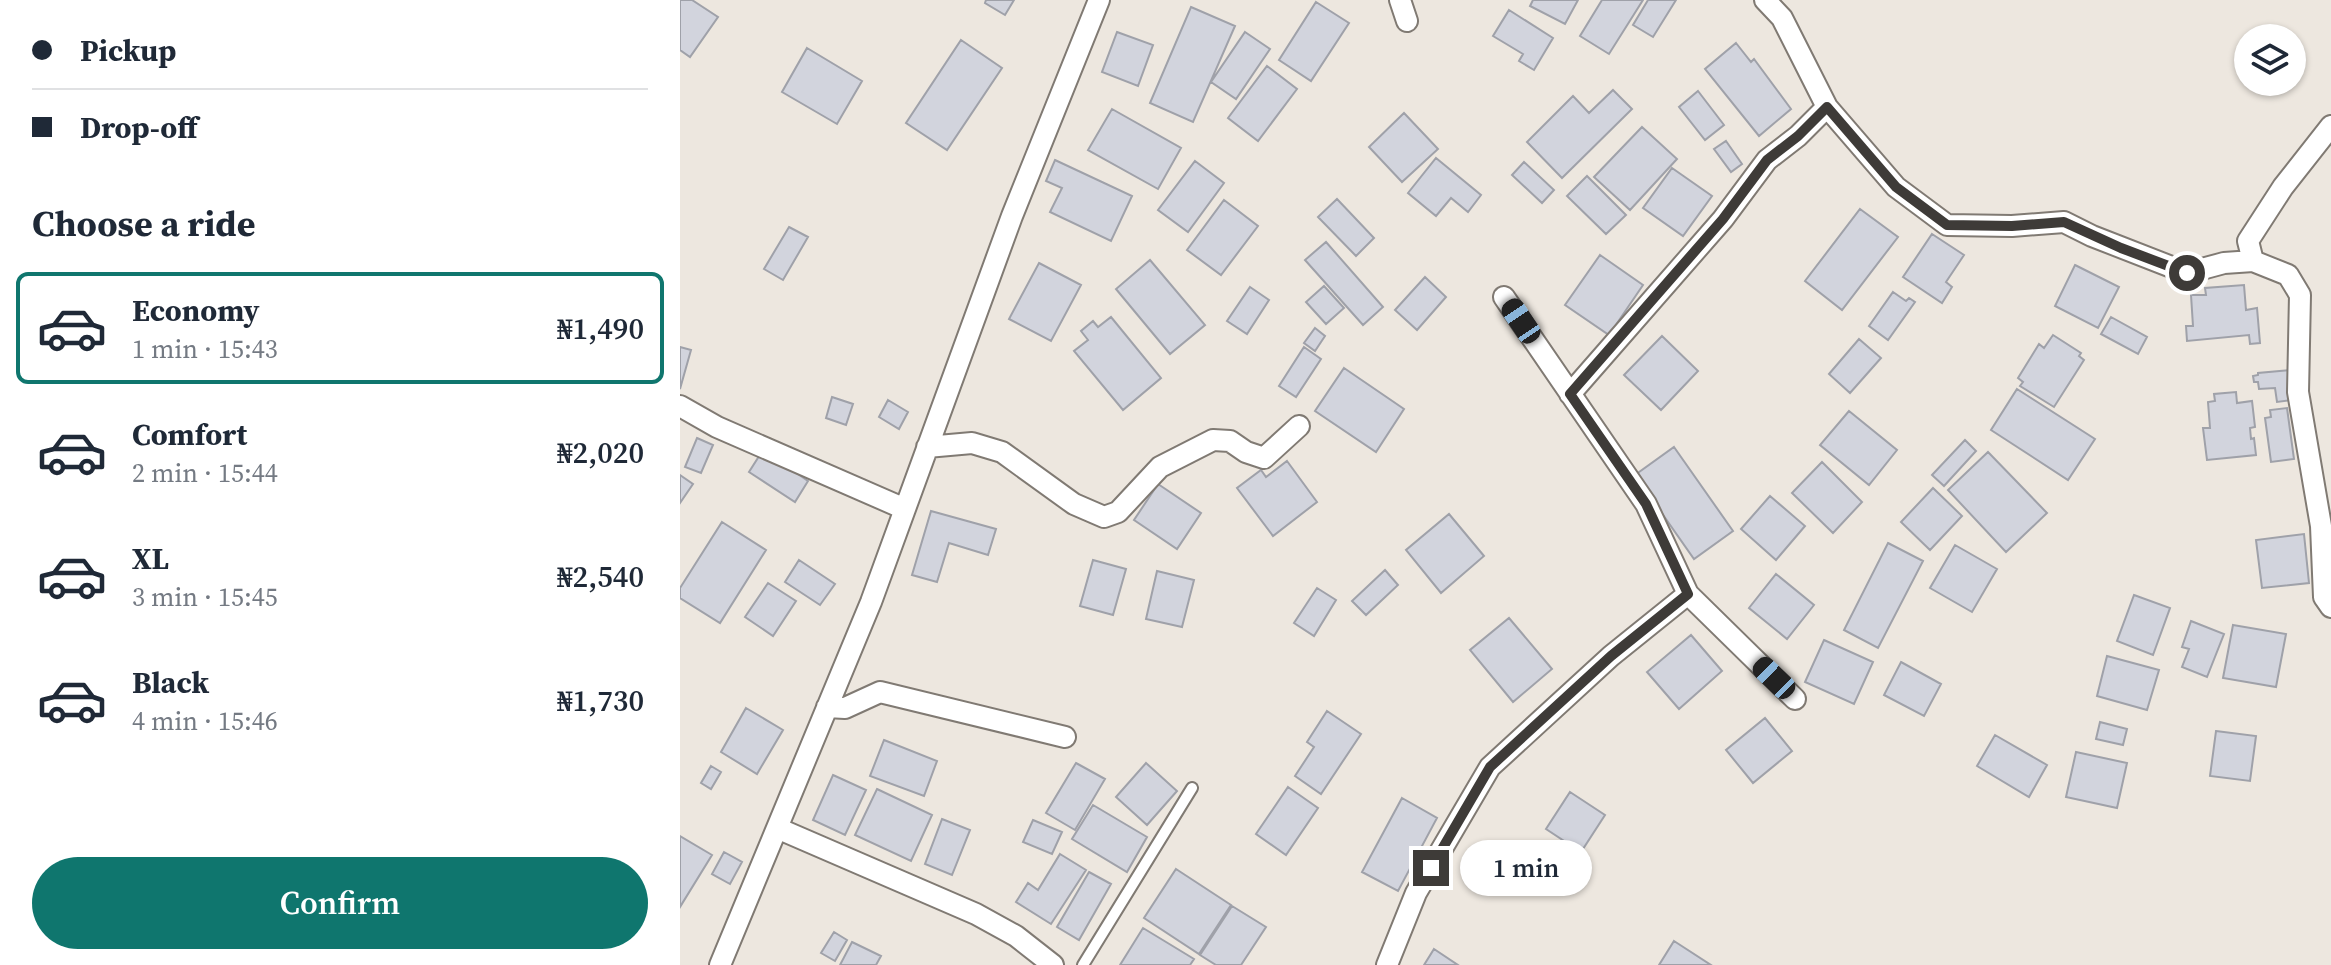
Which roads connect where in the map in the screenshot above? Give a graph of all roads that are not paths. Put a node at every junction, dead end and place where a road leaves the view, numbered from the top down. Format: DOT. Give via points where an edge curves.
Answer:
graph roads {
  1 [pos="1099,0"];
  2 [pos="1400,0"];
  3 [pos="1765,0"];
  4 [pos="1407,21"];
  5 [pos="1827,107"];
  6 [pos="2331,126"];
  7 [pos="2253,261"];
  8 [pos="1504,297"];
  9 [pos="1570,394"];
  10 [pos="680,406"];
  11 [pos="1299,426"];
  12 [pos="927,447"];
  13 [pos="905,509"];
  14 [pos="1688,594"];
  15 [pos="2331,607"];
  16 [pos="1795,699"];
  17 [pos="827,707"];
  18 [pos="1065,737"];
  19 [pos="1192,788"];
  20 [pos="777,828"];
  21 [pos="720,965"];
  22 [pos="1053,965"];
  23 [pos="1083,965"];
  24 [pos="1387,965"];
  1 -- 12 [label="street"];
  2 -- 4 [label="street"];
  3 -- 5 [label="street" via="1782,18"];
  5 -- 7 [label="street" via="1896,187 1947,225 2064,222 2187,273"];
  5 -- 9 [label="street" via="1767,160 1723,219"];
  6 -- 7 [label="street" via="2248,241"];
  7 -- 15 [label="street" via="2288,275 2300,295 2298,392 2321,526 2324,597"];
  8 -- 9 [label="street"];
  9 -- 14 [label="street" via="1646,504"];
  10 -- 13 [label="street"];
  11 -- 12 [label="street" via="1264,458 1230,441 1198,446 1160,467 1118,512 1104,517 1074,504 1002,452 972,443"];
  12 -- 13 [label="street"];
  13 -- 17 [label="street"];
  14 -- 16 [label="street"];
  14 -- 24 [label="street" via="1490,767 1416,893"];
  17 -- 18 [label="street" via="845,708 880,692"];
  17 -- 20 [label="street"];
  19 -- 23 [label="lane"];
  20 -- 21 [label="street"];
  20 -- 22 [label="street" via="976,914"];
}
